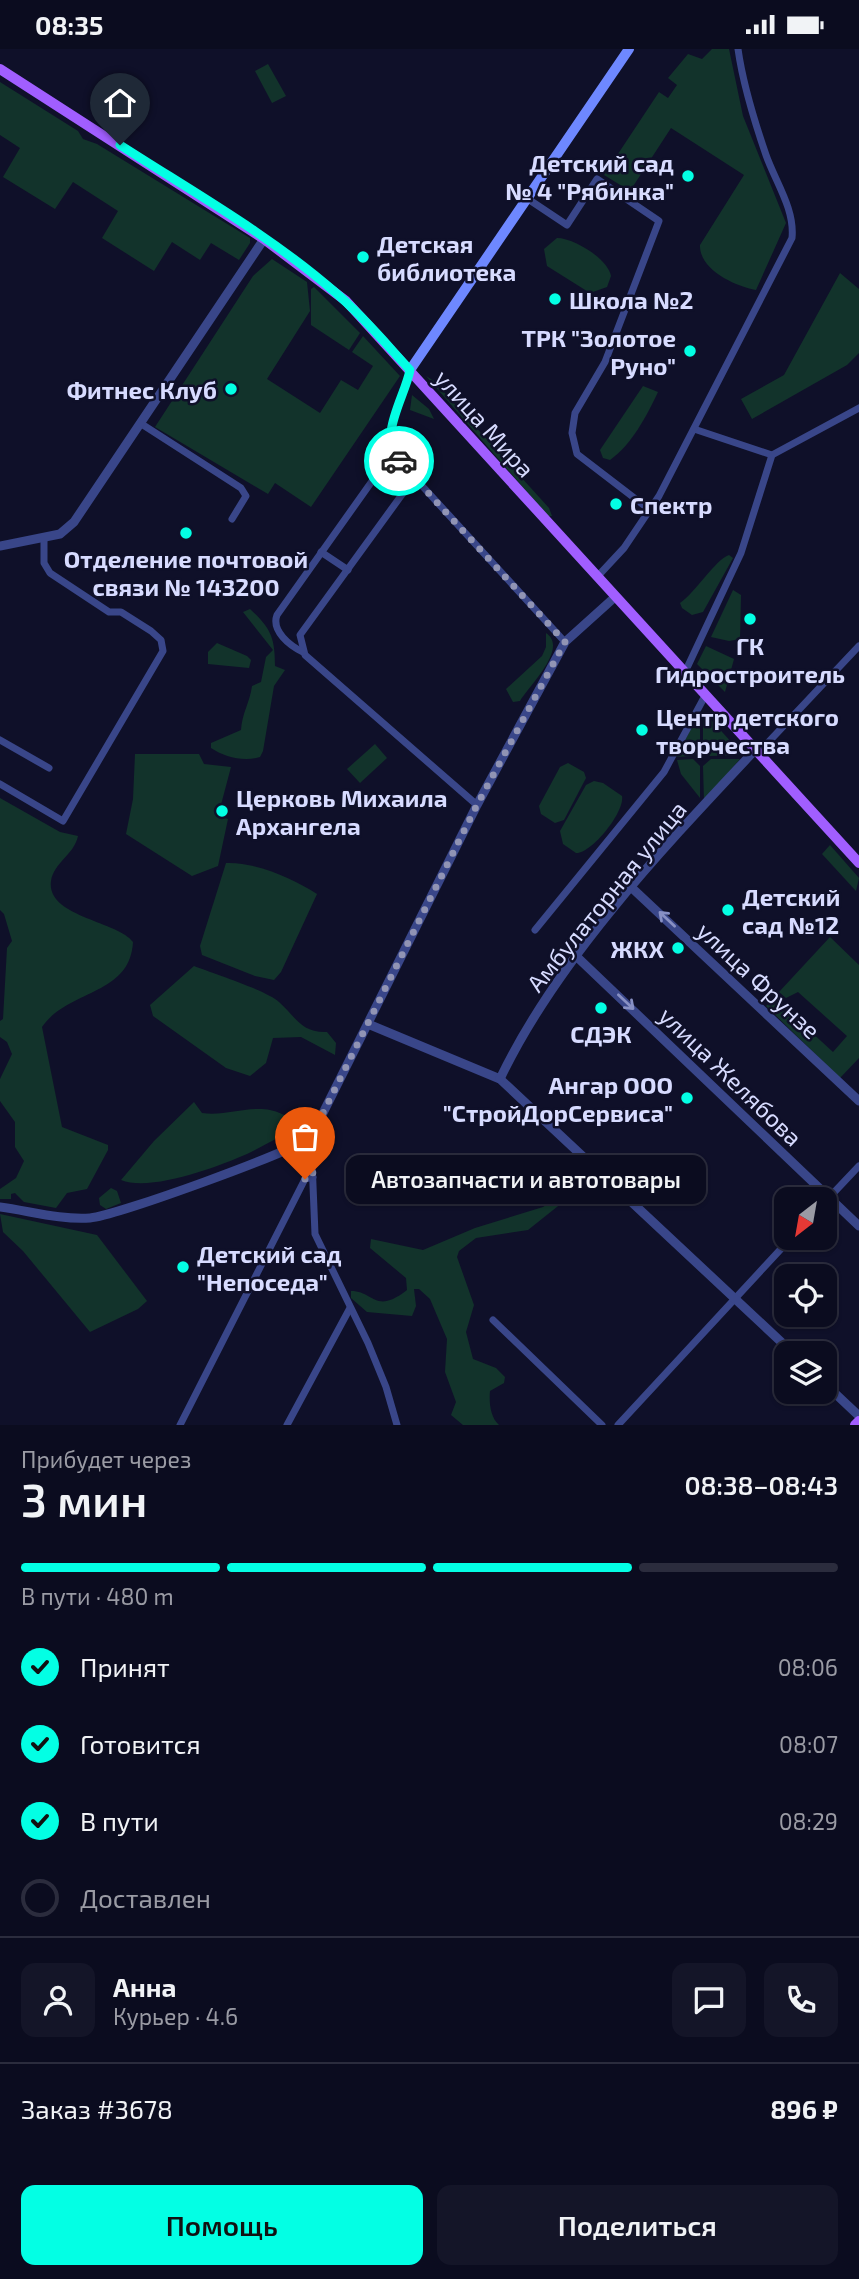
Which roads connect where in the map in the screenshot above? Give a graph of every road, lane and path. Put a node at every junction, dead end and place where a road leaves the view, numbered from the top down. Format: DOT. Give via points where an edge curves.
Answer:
graph roads {
  1 [pos="629,49"];
  2 [pos="738,49"];
  3 [pos="0,69"];
  4 [pos="528,199"];
  5 [pos="264,239"];
  6 [pos="410,370"];
  7 [pos="859,408"];
  8 [pos="140,423"];
  9 [pos="694,429"];
  10 [pos="392,453"];
  11 [pos="772,455"];
  12 [pos="414,478"];
  13 [pos="650,510"];
  14 [pos="232,519"];
  15 [pos="44,538"];
  16 [pos="0,546"];
  17 [pos="321,552"];
  18 [pos="348,570"];
  19 [pos="597,577"];
  20 [pos="615,597"];
  21 [pos="565,642"];
  22 [pos="859,646"];
  23 [pos="303,652"];
  24 [pos="686,670"];
  25 [pos="707,693"];
  26 [pos="0,740"];
  27 [pos="758,749"];
  28 [pos="49,768"];
  29 [pos="0,784"];
  30 [pos="477,805"];
  31 [pos="859,863"];
  32 [pos="632,888"];
  33 [pos="535,930"];
  34 [pos="576,955"];
  35 [pos="368,1024"];
  36 [pos="500,1079"];
  37 [pos="859,1101"];
  38 [pos="311,1137"];
  39 [pos="859,1166"];
  40 [pos="313,1177"];
  41 [pos="814,1187"];
  42 [pos="837,1189"];
  43 [pos="0,1207"];
  44 [pos="837,1208"];
  45 [pos="859,1226"];
  46 [pos="780,1250"];
  47 [pos="735,1297"];
  48 [pos="350,1308"];
  49 [pos="493,1320"];
  50 [pos="781,1341"];
  51 [pos="837,1396"];
  52 [pos="859,1419"];
  53 [pos="180,1425"];
  54 [pos="287,1425"];
  55 [pos="397,1425"];
  56 [pos="602,1425"];
  57 [pos="618,1425"];
  58 [pos="855,1425"];
  1 -- 4 [label="main road"];
  2 -- 9 [label="street" via="742,75 793,229 788,247"];
  3 -- 5 [label="main road, улица Мира"];
  4 -- 6 [label="main road"];
  4 -- 13 [label="street" via="567,225 597,180 659,221 606,362 575,413 572,433 577,454"];
  5 -- 6 [label="main road, улица Мира" via="341,297"];
  5 -- 8 [label="street"];
  6 -- 10 [label="street" via="393,422"];
  6 -- 19 [label="main road, улица Мира"];
  7 -- 11 [label="street"];
  8 -- 14 [label="street" via="241,488 246,496"];
  8 -- 15 [label="street" via="74,522 60,534"];
  9 -- 11 [label="street"];
  9 -- 13 [label="street"];
  10 -- 12 [label="street"];
  10 -- 17 [label="street"];
  11 -- 24 [label="street" via="741,553"];
  12 -- 18 [label="street"];
  12 -- 21 [label="street"];
  13 -- 19 [label="street"];
  15 -- 16 [label="street"];
  15 -- 29 [label="street" via="44,563 50,573 109,612 121,612 151,631 163,651 63,821"];
  17 -- 18 [label="street"];
  17 -- 23 [label="street" via="275,621 287,642"];
  18 -- 23 [label="street" via="300,635"];
  19 -- 20 [label="main road, улица Мира"];
  20 -- 21 [label="street"];
  20 -- 24 [label="main road, улица Мира"];
  21 -- 30 [label="street"];
  22 -- 27 [label="street, Амбулаторная улица"];
  23 -- 30 [label="street"];
  24 -- 25 [label="main road, улица Мира"];
  25 -- 27 [label="main road, улица Мира"];
  25 -- 33 [label="street" via="664,772"];
  26 -- 28 [label="street"];
  27 -- 31 [label="main road, улица Мира"];
  27 -- 32 [label="street, Амбулаторная улица"];
  30 -- 35 [label="street"];
  32 -- 34 [label="street, Амбулаторная улица"];
  37 -- 32 [label="street, улица Фрунзе, one-way"];
  34 -- 36 [label="street, Амбулаторная улица" via="522,1034"];
  34 -- 41 [label="street, улица Желябова, one-way"];
  35 -- 36 [label="street"];
  35 -- 38 [label="street"];
  36 -- 47 [label="street"];
  38 -- 40 [label="street"];
  38 -- 43 [label="street" via="101,1217 59,1217"];
  39 -- 42 [label="street"];
  40 -- 48 [label="street" via="314,1230"];
  40 -- 53 [label="street" via="305,1179"];
  44 -- 45 [label="street, улица Желябова"];
  46 -- 47 [label="street"];
  47 -- 50 [label="street"];
  47 -- 57 [label="street"];
  48 -- 54 [label="street"];
  48 -- 55 [label="street" via="386,1387"];
  49 -- 56 [label="street"];
  51 -- 52 [label="street"];
  52 -- 58 [label="main road"];
}
